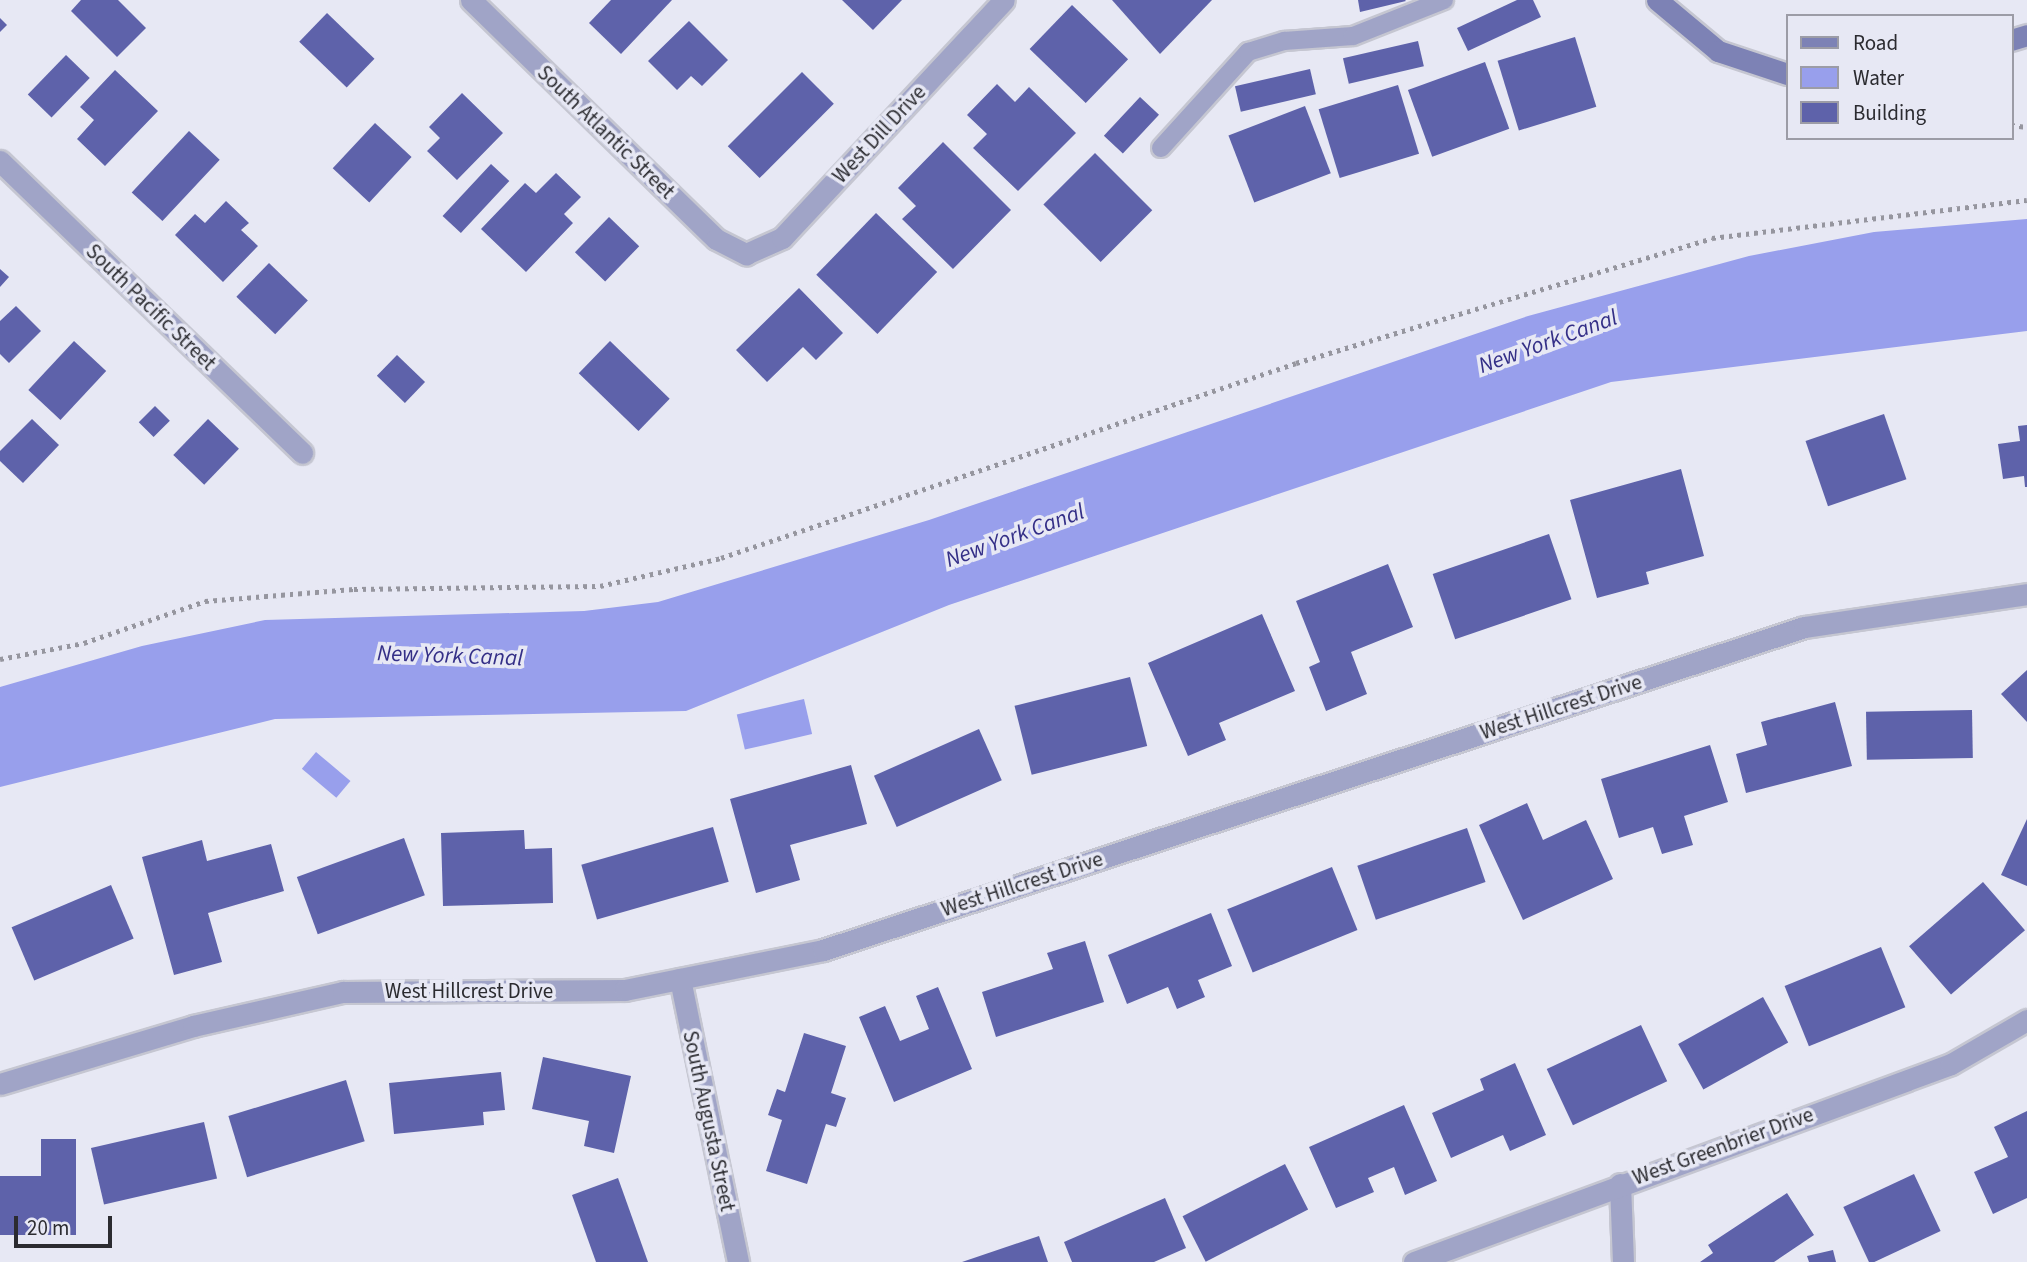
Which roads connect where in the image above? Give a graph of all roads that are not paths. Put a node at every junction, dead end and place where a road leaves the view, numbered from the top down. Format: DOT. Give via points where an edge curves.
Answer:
graph roads {
  1 [pos="471,0"];
  2 [pos="1004,0"];
  3 [pos="1444,0"];
  4 [pos="1657,0"];
  5 [pos="1786,74"];
  6 [pos="1161,148"];
  7 [pos="0,161"];
  8 [pos="746,254"];
  9 [pos="302,453"];
  10 [pos="2027,593"];
  11 [pos="680,979"];
  12 [pos="2027,1020"];
  13 [pos="0,1084"];
  14 [pos="1620,1184"];
  15 [pos="737,1262"];
  16 [pos="1414,1262"];
  17 [pos="1623,1262"];
  1 -- 8 [label="street, South Atlantic Street" via="716,239"];
  2 -- 8 [label="street, West Dill Drive" via="782,239"];
  3 -- 6 [label="lane" via="1353,36 1283,41 1248,52"];
  4 -- 5 [label="street" via="1718,51"];
  7 -- 9 [label="street, South Pacific Street"];
  10 -- 11 [label="street, West Hillcrest Drive" via="1804,627 823,950"];
  11 -- 13 [label="street, West Hillcrest Drive" via="625,990 343,992 193,1026"];
  11 -- 15 [label="street, South Augusta Street"];
  12 -- 14 [label="street, West Greenbrier Drive" via="1951,1063"];
  14 -- 16 [label="street, West Greenbrier Drive"];
  14 -- 17 [label="street"];
}
